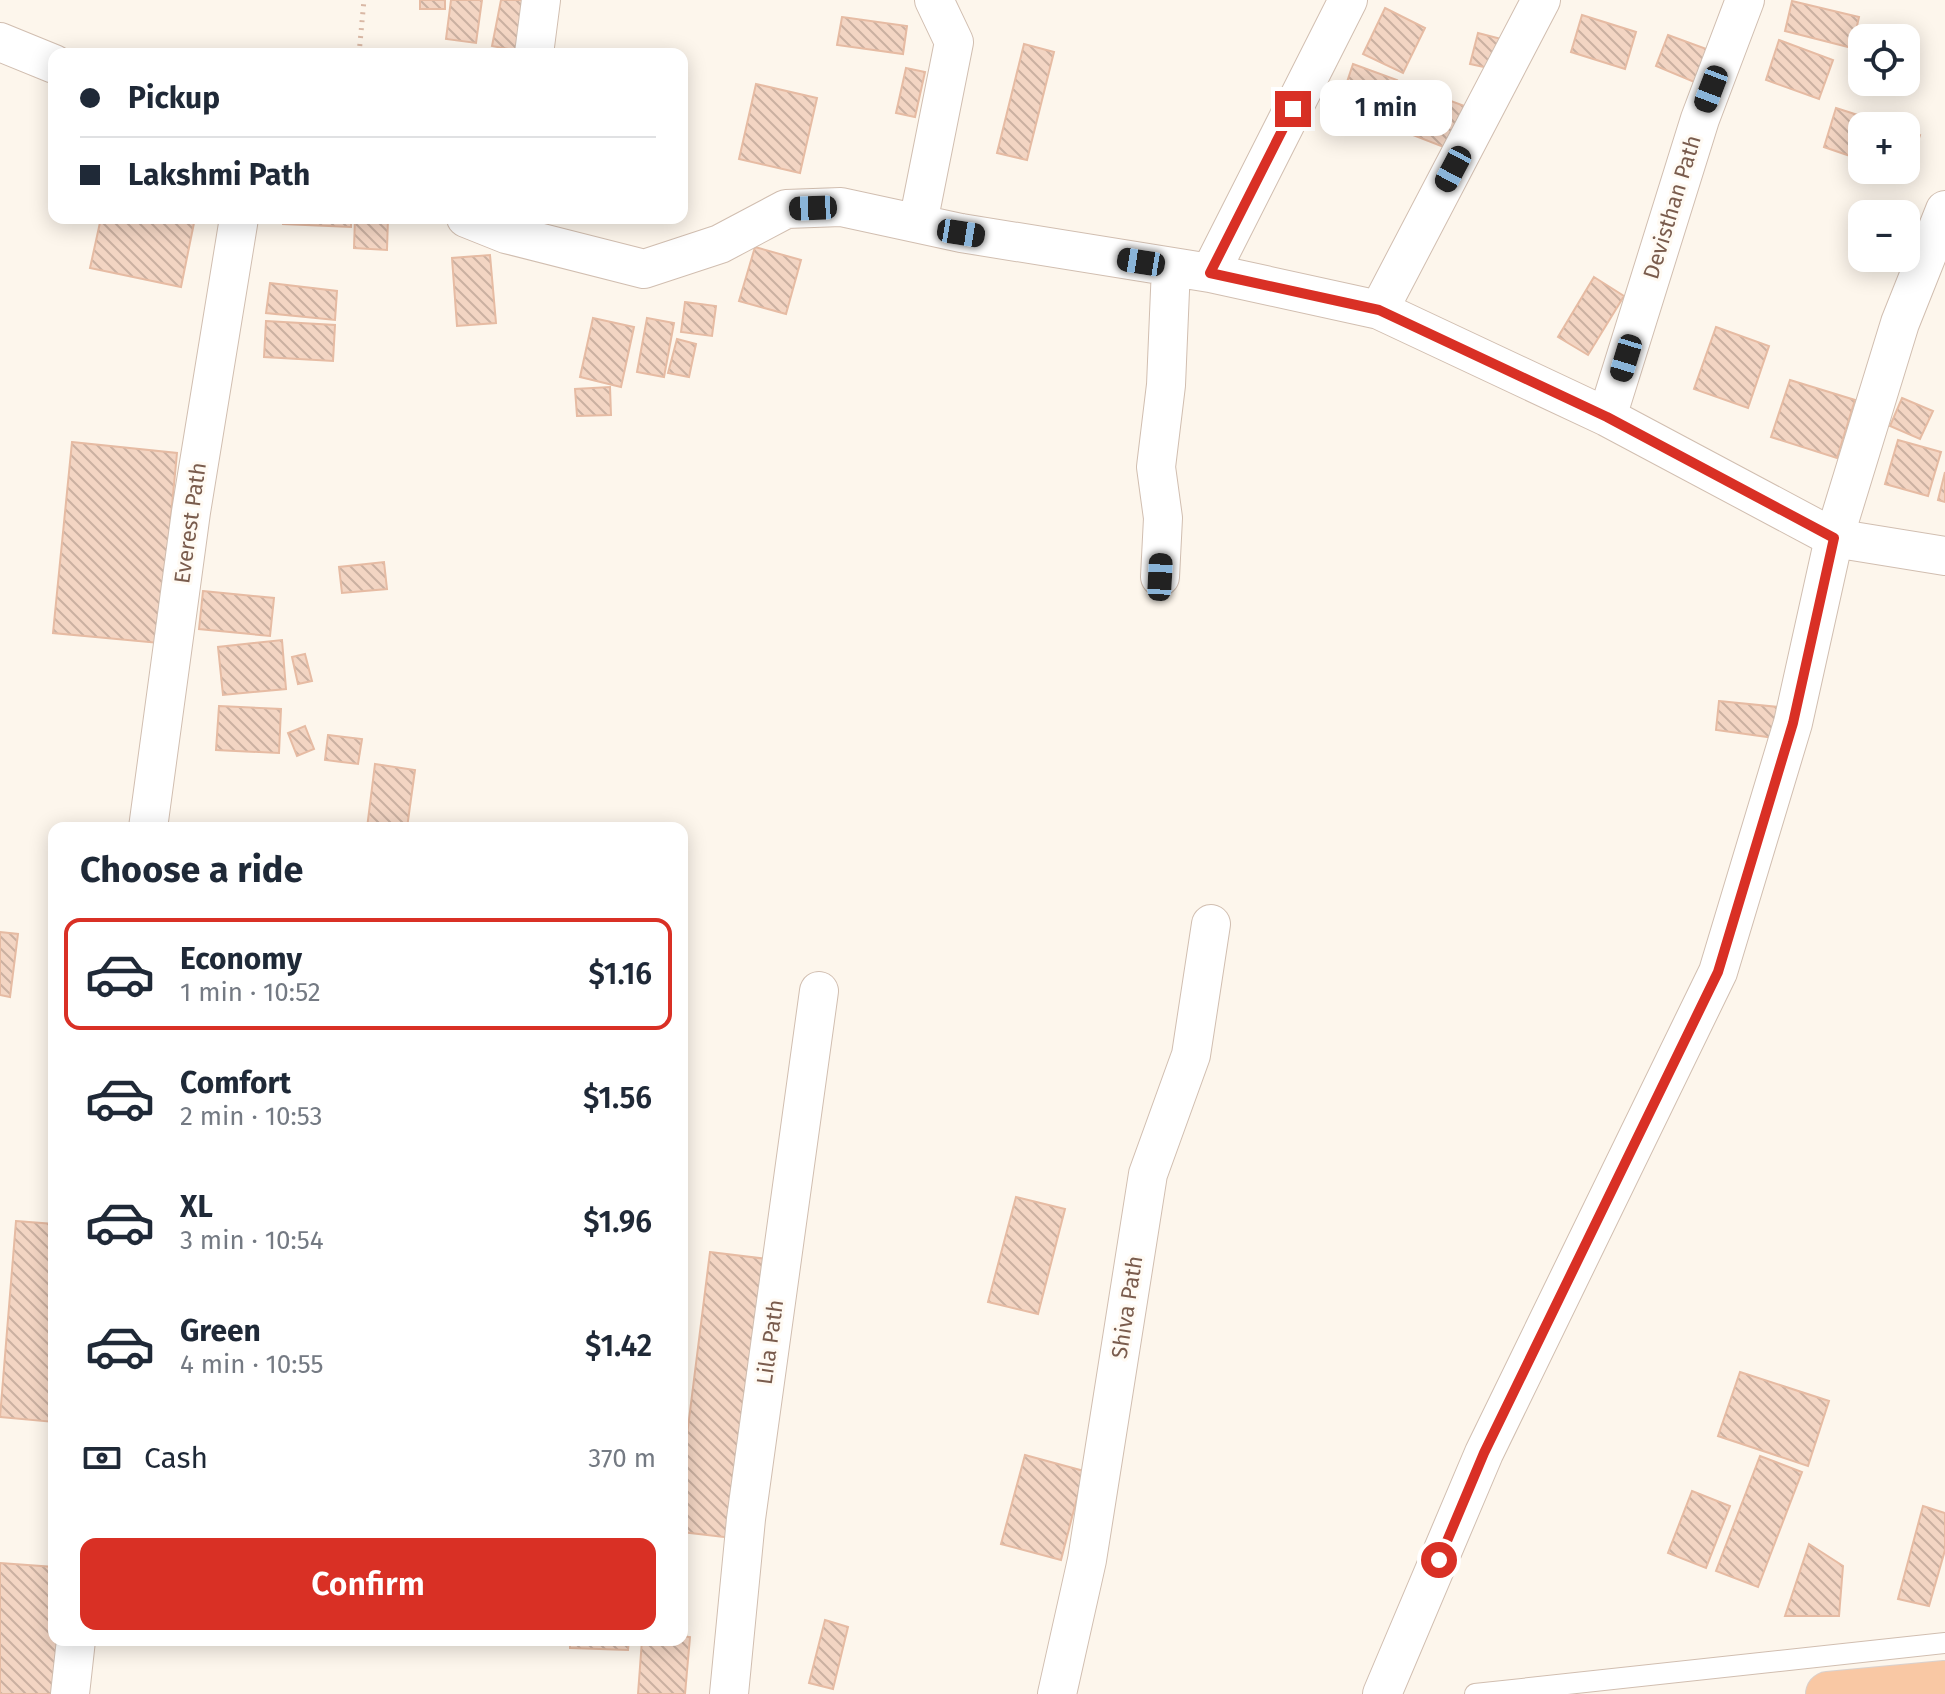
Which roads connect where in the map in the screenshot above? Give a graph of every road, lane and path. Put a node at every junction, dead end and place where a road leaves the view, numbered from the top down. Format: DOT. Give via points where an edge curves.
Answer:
graph roads {
  1 [pos="364,0"];
  2 [pos="541,0"];
  3 [pos="934,0"];
  4 [pos="1348,0"];
  5 [pos="1541,0"];
  6 [pos="1745,0"];
  7 [pos="0,42"];
  8 [pos="360,48"];
  9 [pos="535,48"];
  10 [pos="48,62"];
  11 [pos="1945,210"];
  12 [pos="918,223"];
  13 [pos="238,224"];
  14 [pos="507,226"];
  15 [pos="1171,267"];
  16 [pos="1210,273"];
  17 [pos="1379,310"];
  18 [pos="1607,417"];
  19 [pos="1834,538"];
  20 [pos="1945,556"];
  21 [pos="1160,577"];
  22 [pos="149,822"];
  23 [pos="1211,924"];
  24 [pos="819,991"];
  25 [pos="1945,1643"];
  26 [pos="75,1646"];
  27 [pos="1945,1683"];
  28 [pos="1836,1693"];
  29 [pos="70,1694"];
  30 [pos="729,1694"];
  31 [pos="1057,1694"];
  32 [pos="1382,1694"];
  33 [pos="1475,1694"];
  1 -- 8 [label="path"];
  2 -- 9 [label="street"];
  3 -- 12 [label="street" via="954,42"];
  4 -- 16 [label="street"];
  5 -- 17 [label="street"];
  6 -- 18 [label="street, Devisthan Path" via="1700,119"];
  7 -- 10 [label="street"];
  11 -- 19 [label="street" via="1900,323"];
  12 -- 14 [label="street" via="841,207 786,209 720,244 644,269"];
  12 -- 15 [label="street"];
  13 -- 22 [label="street, Everest Path" via="191,512"];
  15 -- 16 [label="street"];
  15 -- 21 [label="street" via="1156,467 1163,518"];
  16 -- 17 [label="street"];
  17 -- 18 [label="street"];
  18 -- 19 [label="street"];
  19 -- 20 [label="street"];
  19 -- 32 [label="street" via="1793,723 1718,972 1484,1453"];
  23 -- 31 [label="street, Shiva Path" via="1191,1055 1148,1174 1087,1560"];
  24 -- 30 [label="street, Lila Path" via="746,1519"];
  25 -- 33 [label="lane"];
  26 -- 29 [label="street"];
  27 -- 28 [label="highway"];
}
